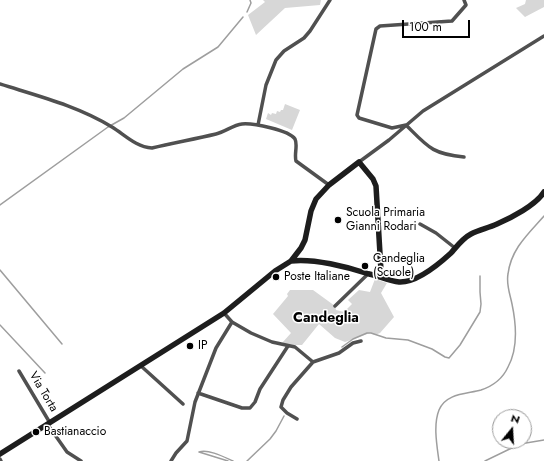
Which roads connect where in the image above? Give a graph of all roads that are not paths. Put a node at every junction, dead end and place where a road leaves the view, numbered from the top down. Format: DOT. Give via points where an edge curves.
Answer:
graph roads {
  1 [pos="330,0"];
  2 [pos="464,0"];
  3 [pos="544,36"];
  4 [pos="0,84"];
  5 [pos="258,125"];
  6 [pos="406,126"];
  7 [pos="464,157"];
  8 [pos="359,162"];
  9 [pos="329,186"];
  10 [pos="544,192"];
  11 [pos="420,224"];
  12 [pos="455,248"];
  13 [pos="291,261"];
  14 [pos="381,271"];
  15 [pos="372,274"];
  16 [pos="383,278"];
  17 [pos="335,306"];
  18 [pos="224,314"];
  19 [pos="232,322"];
  20 [pos="362,341"];
  21 [pos="288,346"];
  22 [pos="313,362"];
  23 [pos="141,366"];
  24 [pos="19,371"];
  25 [pos="198,393"];
  26 [pos="183,404"];
  27 [pos="297,419"];
  28 [pos="49,424"];
  29 [pos="0,456"];
  30 [pos="81,461"];
  31 [pos="171,461"];
  1 -- 5 [label="street" via="304,38 284,51 276,60 266,85"];
  2 -- 6 [label="street" via="466,5 452,21 380,26 376,29 357,115 359,118 386,127"];
  3 -- 6 [label="street" via="423,111"];
  4 -- 5 [label="street" via="80,110 148,148 216,134 241,124"];
  5 -- 9 [label="street" via="292,137 296,142 296,161"];
  6 -- 7 [label="street" via="434,151 448,156"];
  6 -- 8 [label="street"];
  8 -- 9 [label="main road"];
  8 -- 14 [label="main road" via="376,186"];
  9 -- 13 [label="main road" via="314,201 305,240"];
  10 -- 12 [label="main road" via="531,205 498,224 471,234"];
  11 -- 12 [label="street"];
  12 -- 16 [label="main road" via="444,260 410,280 397,282"];
  13 -- 15 [label="main road" via="312,261"];
  13 -- 18 [label="main road" via="275,271"];
  14 -- 15 [label="main road"];
  14 -- 16 [label="main road"];
  15 -- 16 [label="main road"];
  15 -- 17 [label="street"];
  18 -- 19 [label="street"];
  18 -- 23 [label="main road"];
  19 -- 21 [label="street" via="262,338"];
  19 -- 25 [label="street" via="216,348"];
  20 -- 22 [label="street"];
  21 -- 22 [label="street" via="299,349"];
  21 -- 25 [label="street" via="250,408 242,408"];
  22 -- 27 [label="street" via="291,387 282,403 282,409"];
  23 -- 26 [label="street"];
  23 -- 28 [label="main road"];
  24 -- 28 [label="street, Via Torta"];
  25 -- 31 [label="street" via="188,439"];
  28 -- 29 [label="main road"];
  28 -- 30 [label="street, Via Torta" via="66,452"];
}
